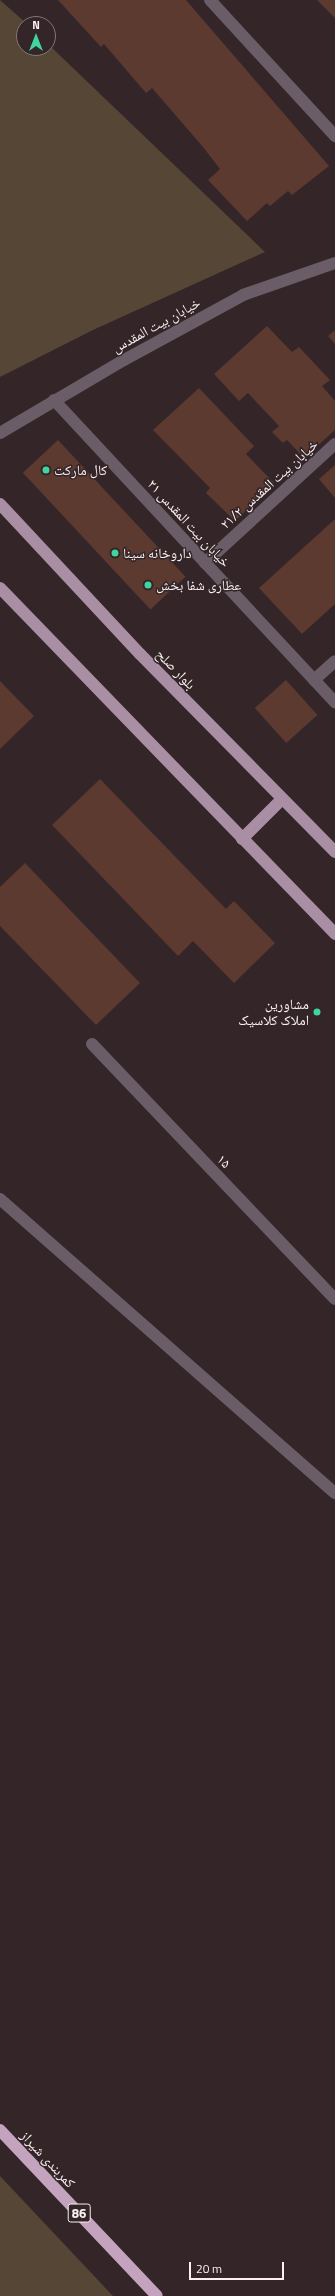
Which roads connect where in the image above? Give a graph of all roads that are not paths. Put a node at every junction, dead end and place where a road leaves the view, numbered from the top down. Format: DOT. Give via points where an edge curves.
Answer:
graph roads {
  1 [pos="210,0"];
  2 [pos="335,136"];
  3 [pos="335,263"];
  4 [pos="54,400"];
  5 [pos="0,433"];
  6 [pos="335,444"];
  7 [pos="0,504"];
  8 [pos="205,563"];
  9 [pos="0,588"];
  10 [pos="335,661"];
  11 [pos="314,680"];
  12 [pos="335,702"];
  13 [pos="282,798"];
  14 [pos="242,839"];
  15 [pos="335,852"];
  16 [pos="335,934"];
  17 [pos="92,1044"];
  18 [pos="0,1199"];
  19 [pos="335,1299"];
  20 [pos="335,1493"];
  21 [pos="0,2130"];
  22 [pos="157,2296"];
  1 -- 2 [label="street"];
  3 -- 4 [label="street, خیابان بیت المقدس" via="243,295"];
  4 -- 5 [label="street, خیابان بیت المقدس"];
  4 -- 8 [label="street, خیابان بیت المقدس ۲۱"];
  6 -- 8 [label="street, خیابان بیت المقدس ۲۱/۲"];
  7 -- 13 [label="main road, بلوار صلح" via="140,654"];
  8 -- 11 [label="street, خیابان بیت المقدس ۲۱"];
  9 -- 14 [label="main road"];
  10 -- 11 [label="street"];
  11 -- 12 [label="street, خیابان بیت المقدس ۲۱"];
  13 -- 14 [label="main road"];
  13 -- 15 [label="main road, بلوار صلح"];
  14 -- 16 [label="main road"];
  17 -- 19 [label="street, ۱۵"];
  18 -- 20 [label="street"];
  21 -- 22 [label="highway, کمربندی شیراز / 86"];
}
